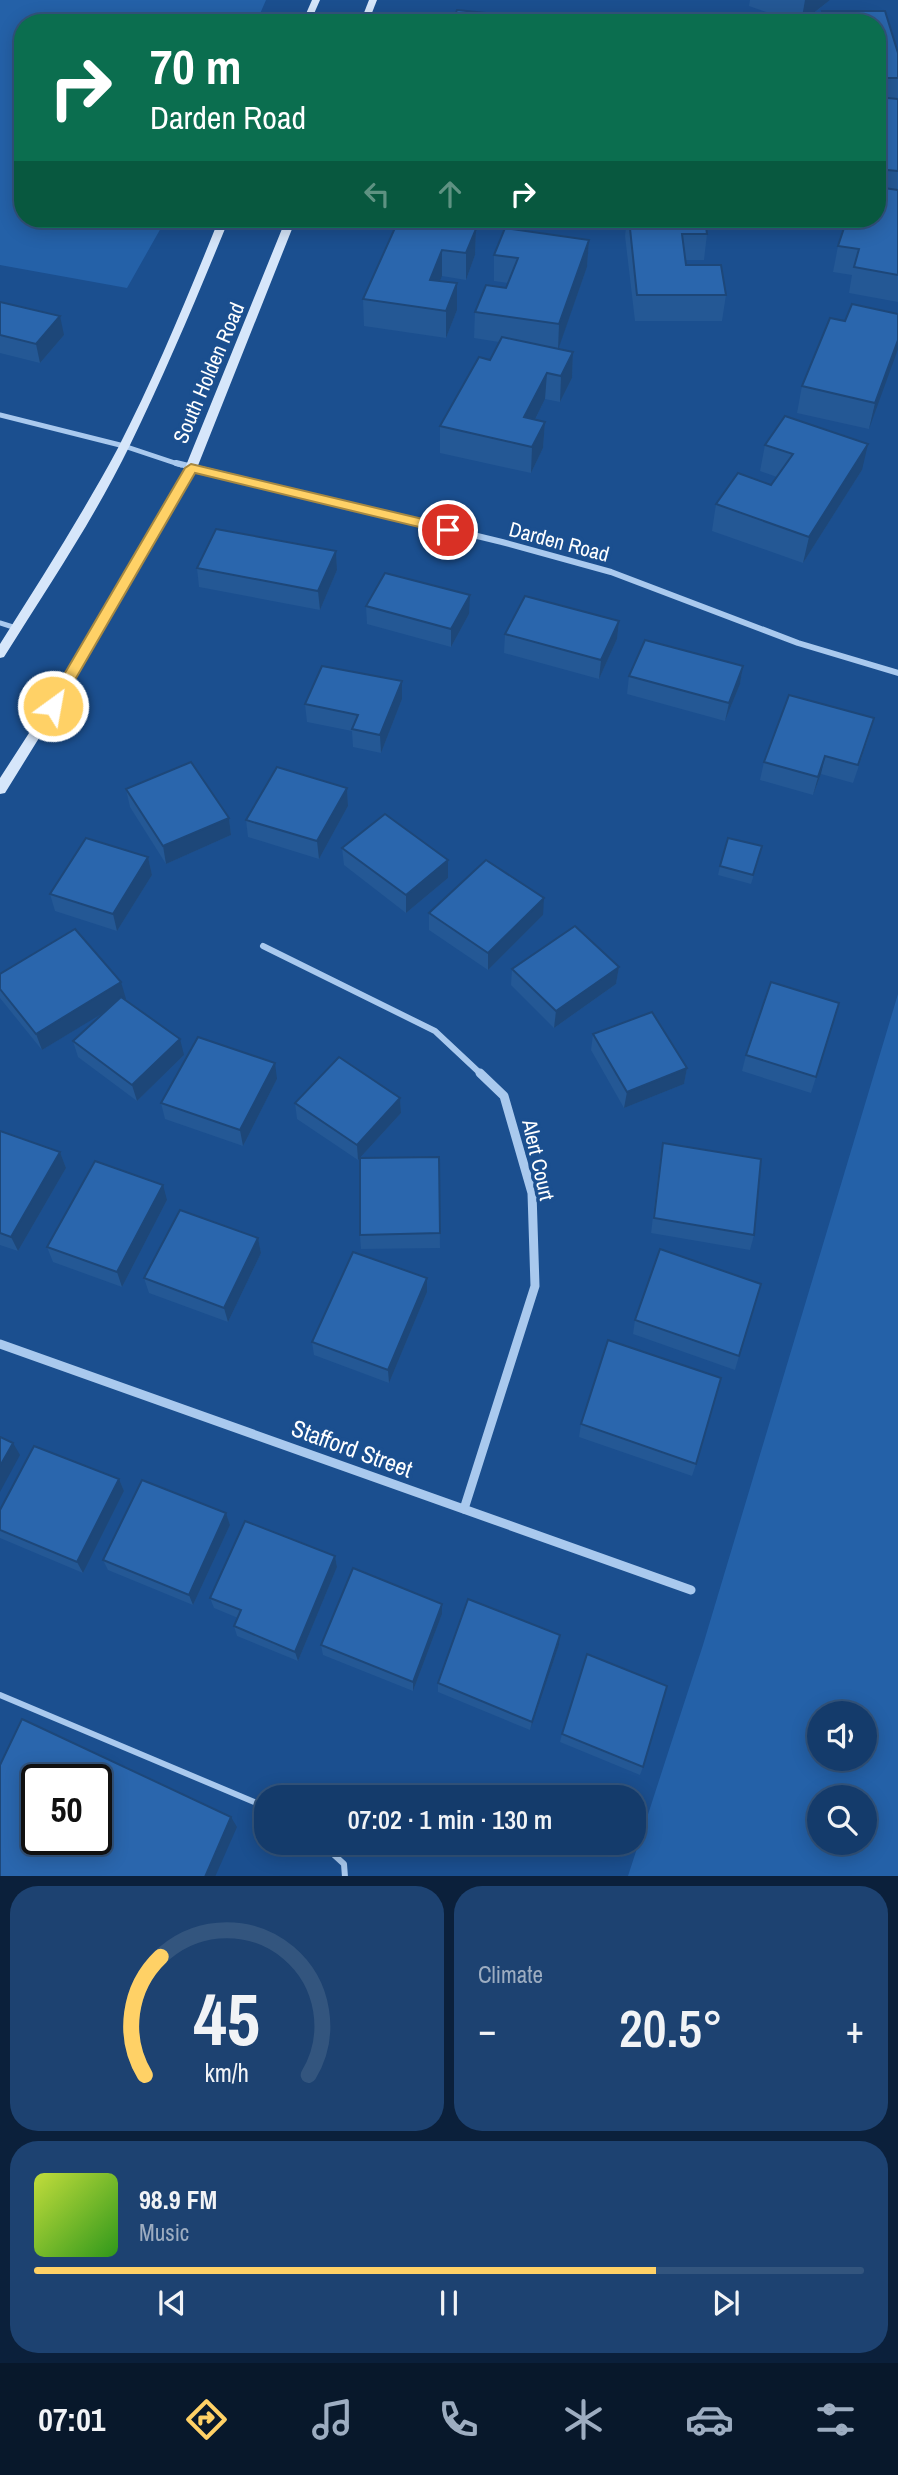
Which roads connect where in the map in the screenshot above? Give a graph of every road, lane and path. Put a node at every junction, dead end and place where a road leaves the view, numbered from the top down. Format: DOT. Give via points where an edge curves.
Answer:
graph roads {
  1 [pos="220,228"];
  2 [pos="287,228"];
  3 [pos="0,415"];
  4 [pos="124,446"];
  5 [pos="191,468"];
  6 [pos="0,623"];
  7 [pos="16,628"];
  8 [pos="0,654"];
  9 [pos="898,673"];
  10 [pos="0,789"];
  11 [pos="263,946"];
  12 [pos="0,1344"];
  13 [pos="464,1509"];
  14 [pos="691,1590"];
  15 [pos="0,1696"];
  16 [pos="254,1802"];
  17 [pos="334,1855"];
  18 [pos="345,1876"];
  1 -- 4 [label="main road"];
  2 -- 5 [label="main road, South Holden Road"];
  3 -- 4 [label="street, Darden Road"];
  4 -- 5 [label="street, Darden Road"];
  4 -- 7 [label="main road"];
  5 -- 9 [label="street, Darden Road" via="611,572 798,643"];
  5 -- 10 [label="main road, South Holden Road" via="66,685"];
  6 -- 7 [label="lane"];
  7 -- 8 [label="main road"];
  11 -- 13 [label="street, Alert Court" via="435,1031 504,1096 531,1193 535,1286"];
  12 -- 13 [label="street, Stafford Street"];
  13 -- 14 [label="street, Stafford Street"];
  15 -- 16 [label="lane"];
  17 -- 18 [label="lane" via="344,1864"];
}
